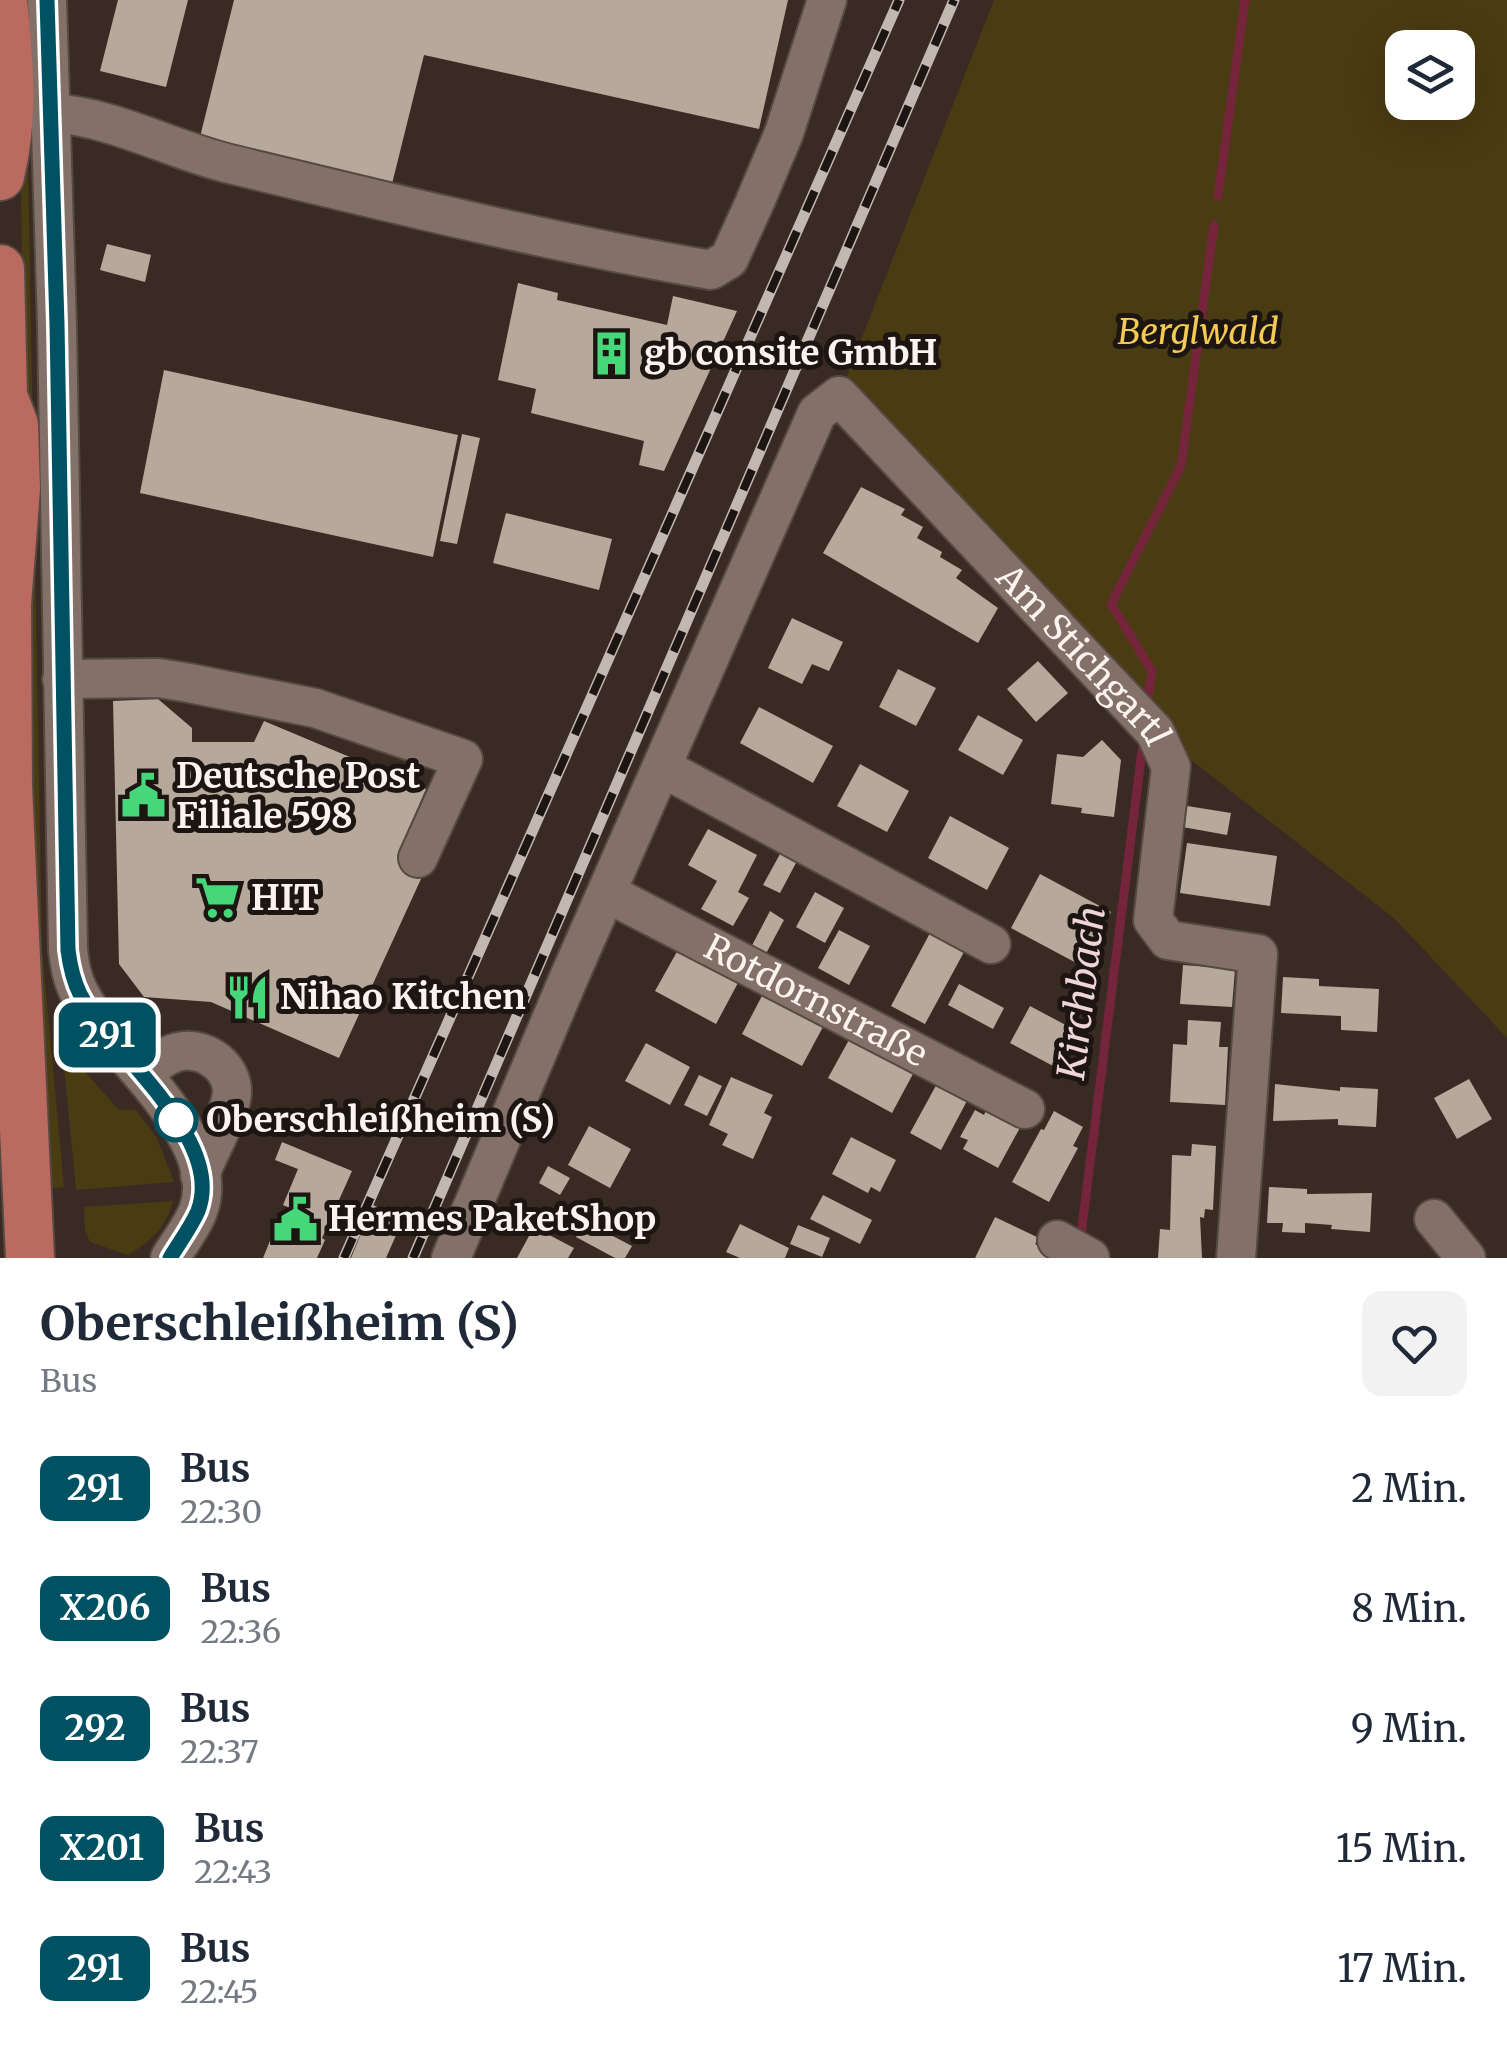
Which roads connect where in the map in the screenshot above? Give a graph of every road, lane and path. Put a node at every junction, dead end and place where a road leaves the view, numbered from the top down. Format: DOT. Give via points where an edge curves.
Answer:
graph roads {
  1 [pos="3,0"];
  2 [pos="47,0"];
  3 [pos="827,0"];
  4 [pos="50,113"];
  5 [pos="0,176"];
  6 [pos="0,269"];
  7 [pos="2,400"];
  8 [pos="0,548"];
  9 [pos="7,604"];
  10 [pos="62,678"];
  11 [pos="663,768"];
  12 [pos="418,858"];
  13 [pos="607,893"];
  14 [pos="991,944"];
  15 [pos="143,1075"];
  16 [pos="1025,1109"];
  17 [pos="200,1175"];
  18 [pos="1434,1218"];
  19 [pos="30,1258"];
  20 [pos="170,1258"];
  21 [pos="451,1258"];
  22 [pos="1236,1258"];
  23 [pos="1466,1258"];
  1 -- 5 [label="main road" via="10,134"];
  2 -- 4 [label="street"];
  3 -- 4 [label="street" via="762,186 729,260 711,270 456,219"];
  4 -- 10 [label="street"];
  6 -- 7 [label="main road"];
  7 -- 9 [label="main road" via="14,425 16,489"];
  8 -- 9 [label="main road"];
  9 -- 19 [label="main road" via="8,786"];
  10 -- 12 [label="street" via="159,678 314,708 463,759"];
  10 -- 15 [label="street" via="73,979 102,1028"];
  11 -- 13 [label="street"];
  11 -- 14 [label="street"];
  11 -- 22 [label="street, Am Stichgartl" via="817,413 839,396 1155,732 1172,767 1153,920 1168,940 1258,954"];
  13 -- 16 [label="street, Rotdornstraße"];
  13 -- 21 [label="street"];
  15 -- 17 [label="street" via="184,1132"];
  15 -- 17 [label="street" via="166,1056 193,1051 210,1056 232,1082 230,1104"];
  17 -- 20 [label="street" via="198,1210"];
  18 -- 23 [label="street"];
}
